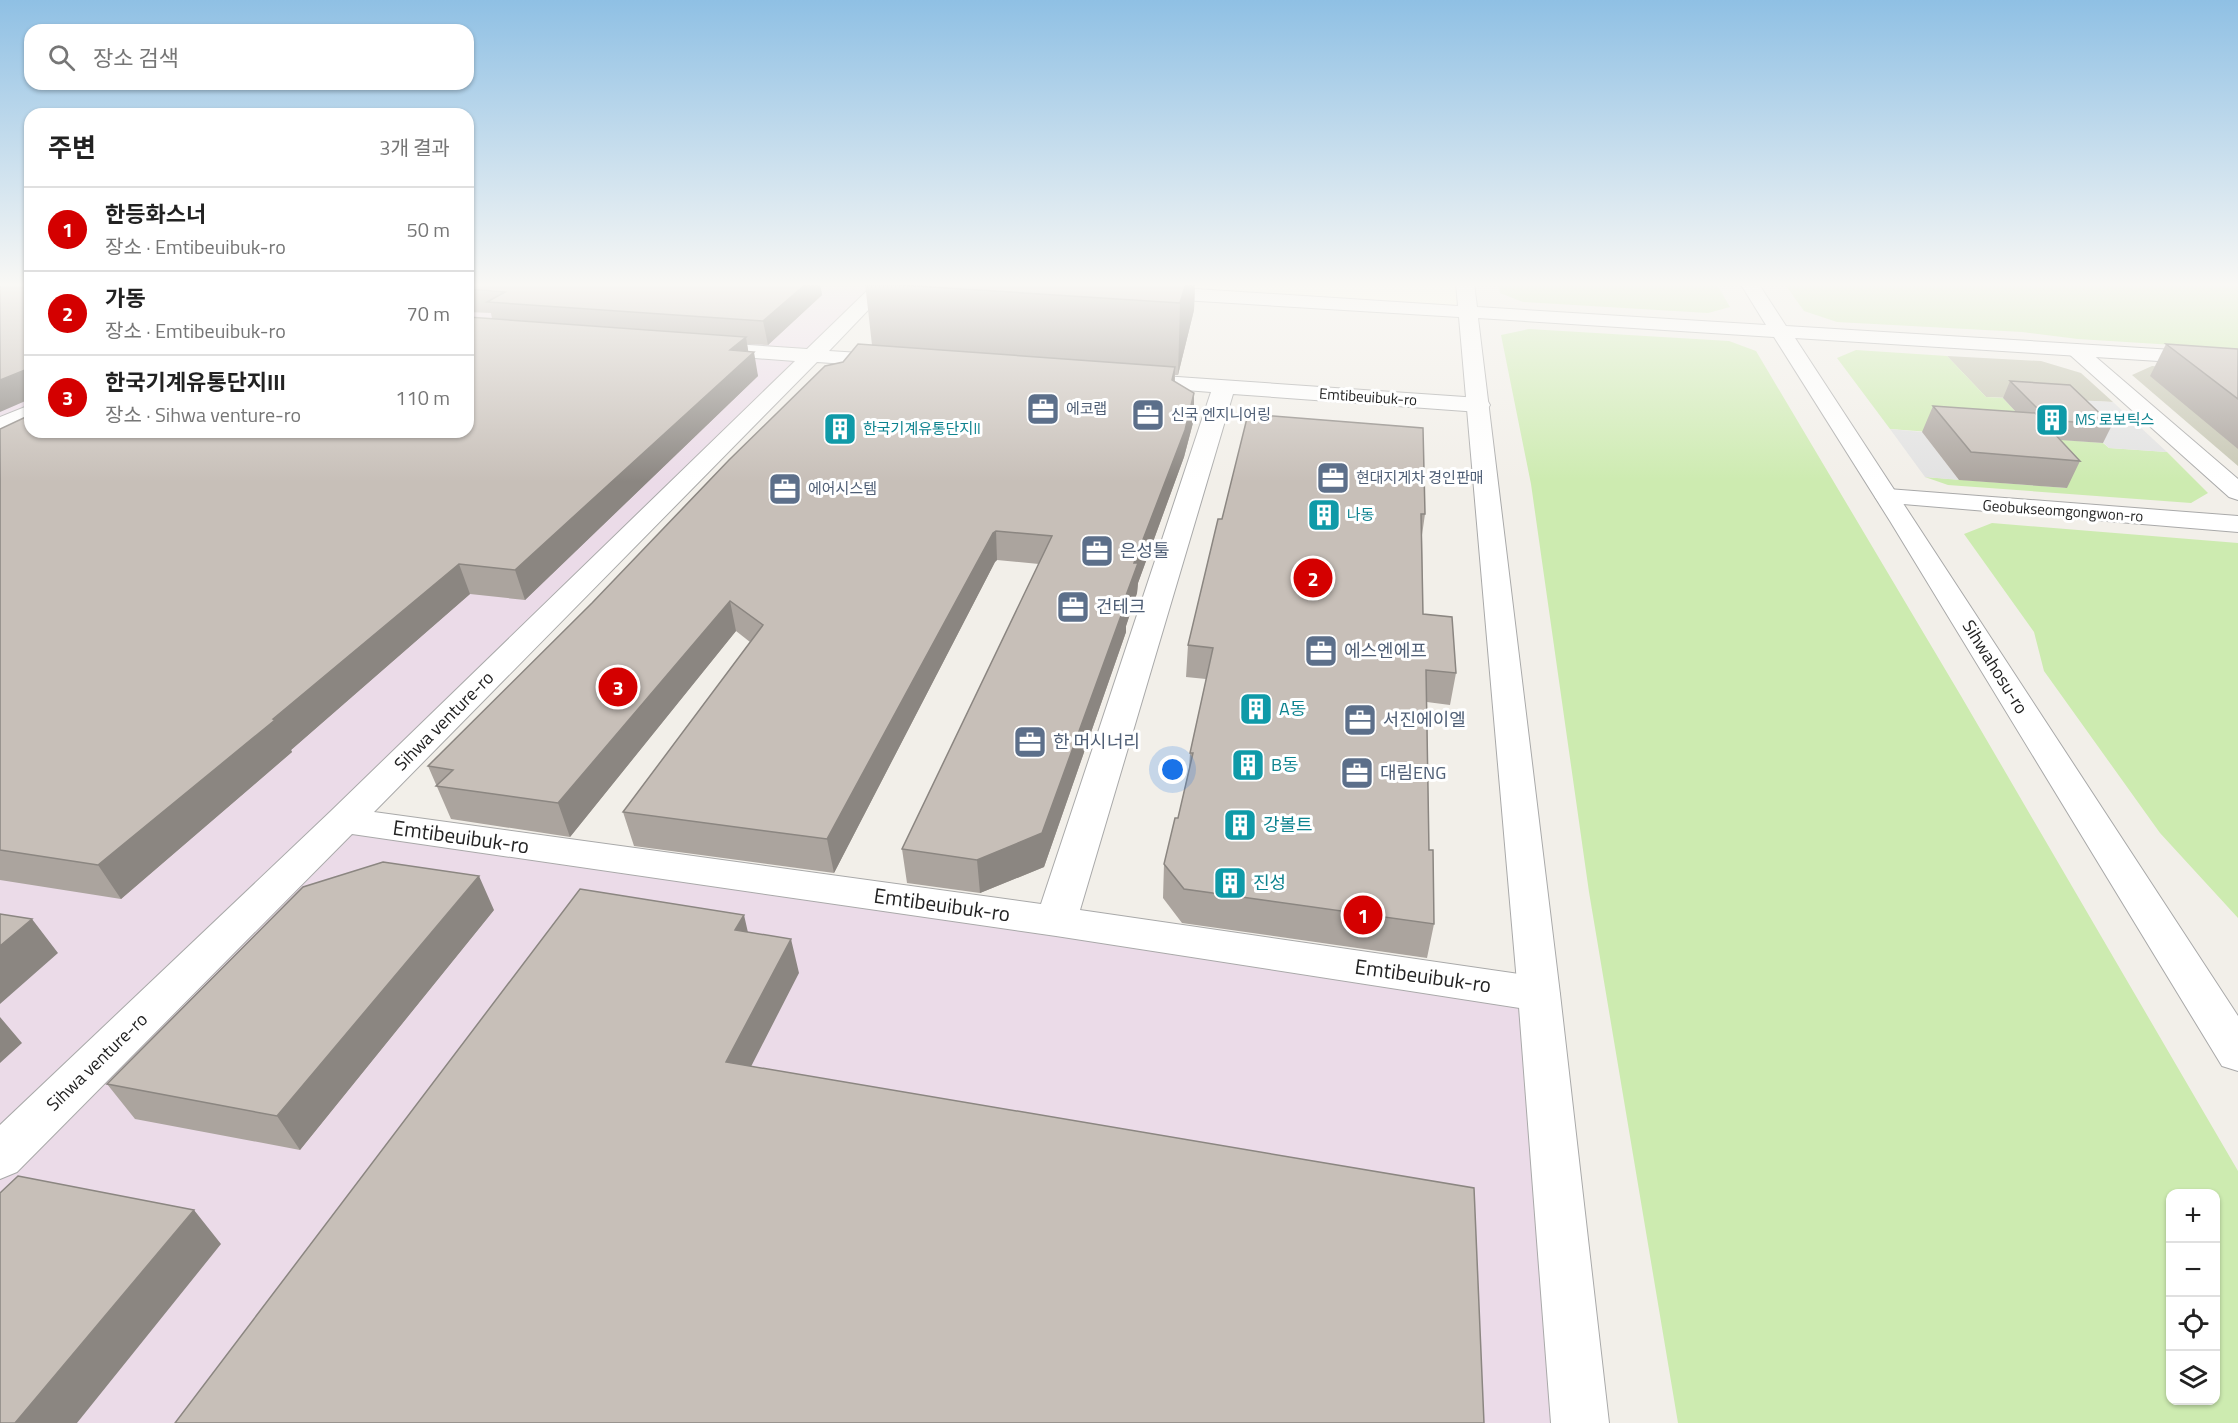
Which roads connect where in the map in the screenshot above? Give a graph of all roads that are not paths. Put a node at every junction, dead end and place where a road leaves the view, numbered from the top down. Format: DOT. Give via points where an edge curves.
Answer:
graph roads {
  1 [pos="733,349"];
  2 [pos="820,349"];
  3 [pos="1473,349"];
  4 [pos="1790,349"];
  5 [pos="2066,349"];
  6 [pos="2076,350"];
  7 [pos="814,355"];
  8 [pos="2238,360"];
  9 [pos="908,363"];
  10 [pos="1119,379"];
  11 [pos="1224,387"];
  12 [pos="1479,405"];
  13 [pos="24,415"];
  14 [pos="0,426"];
  15 [pos="2238,492"];
  16 [pos="1888,497"];
  17 [pos="2238,524"];
  18 [pos="344,820"];
  19 [pos="1056,921"];
  20 [pos="1539,994"];
  21 [pos="2238,1053"];
  22 [pos="0,1157"];
  23 [pos="1580,1423"];
  1 -- 7 [label="street"];
  2 -- 7 [label="street, Sihwa venture-ro"];
  3 -- 12 [label="street"];
  4 -- 16 [label="street, Sihwahosu-ro"];
  5 -- 6 [label="street"];
  6 -- 8 [label="street"];
  6 -- 15 [label="street"];
  7 -- 9 [label="street"];
  7 -- 18 [label="street, Sihwa venture-ro"];
  10 -- 11 [label="street, Emtibeuibuk-ro"];
  11 -- 12 [label="street, Emtibeuibuk-ro"];
  11 -- 19 [label="street"];
  12 -- 20 [label="street"];
  13 -- 14 [label="street"];
  16 -- 17 [label="street, Geobukseomgongwon-ro"];
  16 -- 21 [label="street, Sihwahosu-ro"];
  18 -- 19 [label="street, Emtibeuibuk-ro"];
  18 -- 22 [label="street, Sihwa venture-ro"];
  19 -- 20 [label="street, Emtibeuibuk-ro"];
  20 -- 23 [label="street"];
}
